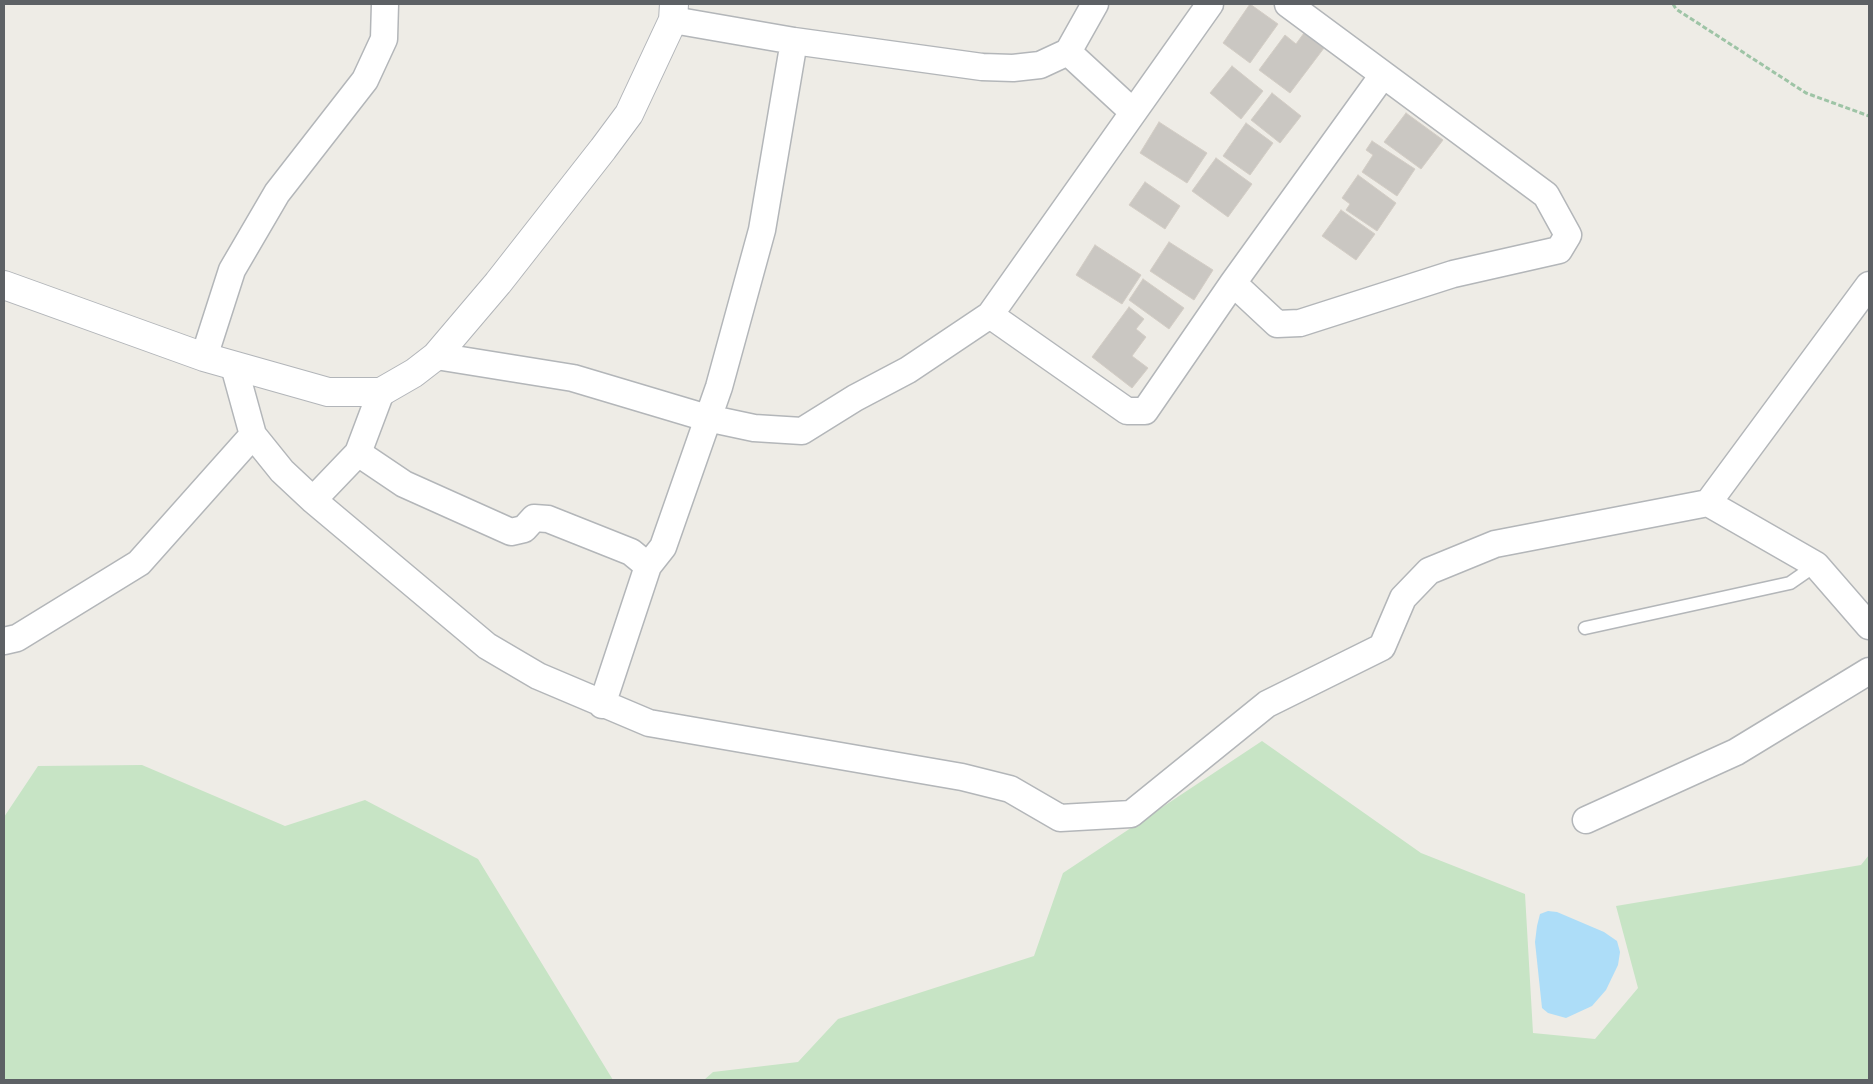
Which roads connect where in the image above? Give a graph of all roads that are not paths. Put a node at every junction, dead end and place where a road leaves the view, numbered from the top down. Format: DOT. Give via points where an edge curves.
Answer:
graph roads {
  1 [pos="385,4"];
  2 [pos="1095,4"];
  3 [pos="1210,4"];
  4 [pos="1288,4"];
  5 [pos="673,12"];
  6 [pos="794,41"];
  7 [pos="1068,52"];
  8 [pos="1383,75"];
  9 [pos="1133,112"];
  10 [pos="1233,283"];
  11 [pos="4,285"];
  12 [pos="1869,285"];
  13 [pos="990,315"];
  14 [pos="436,356"];
  15 [pos="204,357"];
  16 [pos="234,366"];
  17 [pos="381,392"];
  18 [pos="707,418"];
  19 [pos="253,435"];
  20 [pos="358,453"];
  21 [pos="313,500"];
  22 [pos="1708,503"];
  23 [pos="1816,565"];
  24 [pos="648,566"];
  25 [pos="1869,626"];
  26 [pos="1585,628"];
  27 [pos="4,642"];
  28 [pos="1869,671"];
  29 [pos="602,705"];
  30 [pos="1586,820"];
  1 -- 15 [label="street" via="384,39 365,80 276,193 232,270"];
  2 -- 7 [label="street"];
  3 -- 9 [label="street"];
  4 -- 8 [label="street"];
  5 -- 6 [label="street"];
  5 -- 14 [label="street" via="629,114 498,283"];
  6 -- 7 [label="street" via="982,67 1040,65"];
  6 -- 18 [label="street" via="762,230 719,387"];
  7 -- 9 [label="street"];
  8 -- 10 [label="street"];
  8 -- 10 [label="street" via="1546,195 1568,235 1559,250 1453,274 1300,323 1277,324"];
  9 -- 13 [label="street"];
  10 -- 13 [label="street" via="1145,411 1127,411"];
  11 -- 15 [label="street"];
  12 -- 22 [label="street"];
  13 -- 18 [label="street" via="908,370 802,431 754,428"];
  14 -- 17 [label="street"];
  14 -- 18 [label="street" via="573,378"];
  15 -- 16 [label="street"];
  16 -- 17 [label="street" via="328,392"];
  16 -- 19 [label="street"];
  17 -- 20 [label="street"];
  18 -- 24 [label="street" via="663,547"];
  19 -- 21 [label="street" via="282,471"];
  19 -- 27 [label="street" via="139,563 17,638"];
  20 -- 21 [label="street"];
  20 -- 24 [label="street" via="404,484 511,532 524,529 534,518 548,519 631,552"];
  21 -- 29 [label="street" via="487,646 538,676"];
  22 -- 23 [label="street"];
  22 -- 29 [label="street" via="1495,544 1429,571 1404,598 1382,647 1268,704 1131,814 1060,818 1010,789 962,776 649,723"];
  23 -- 25 [label="street"];
  23 -- 26 [label="lane" via="1790,583"];
  24 -- 29 [label="street"];
  28 -- 30 [label="street" via="1736,752"];
}
